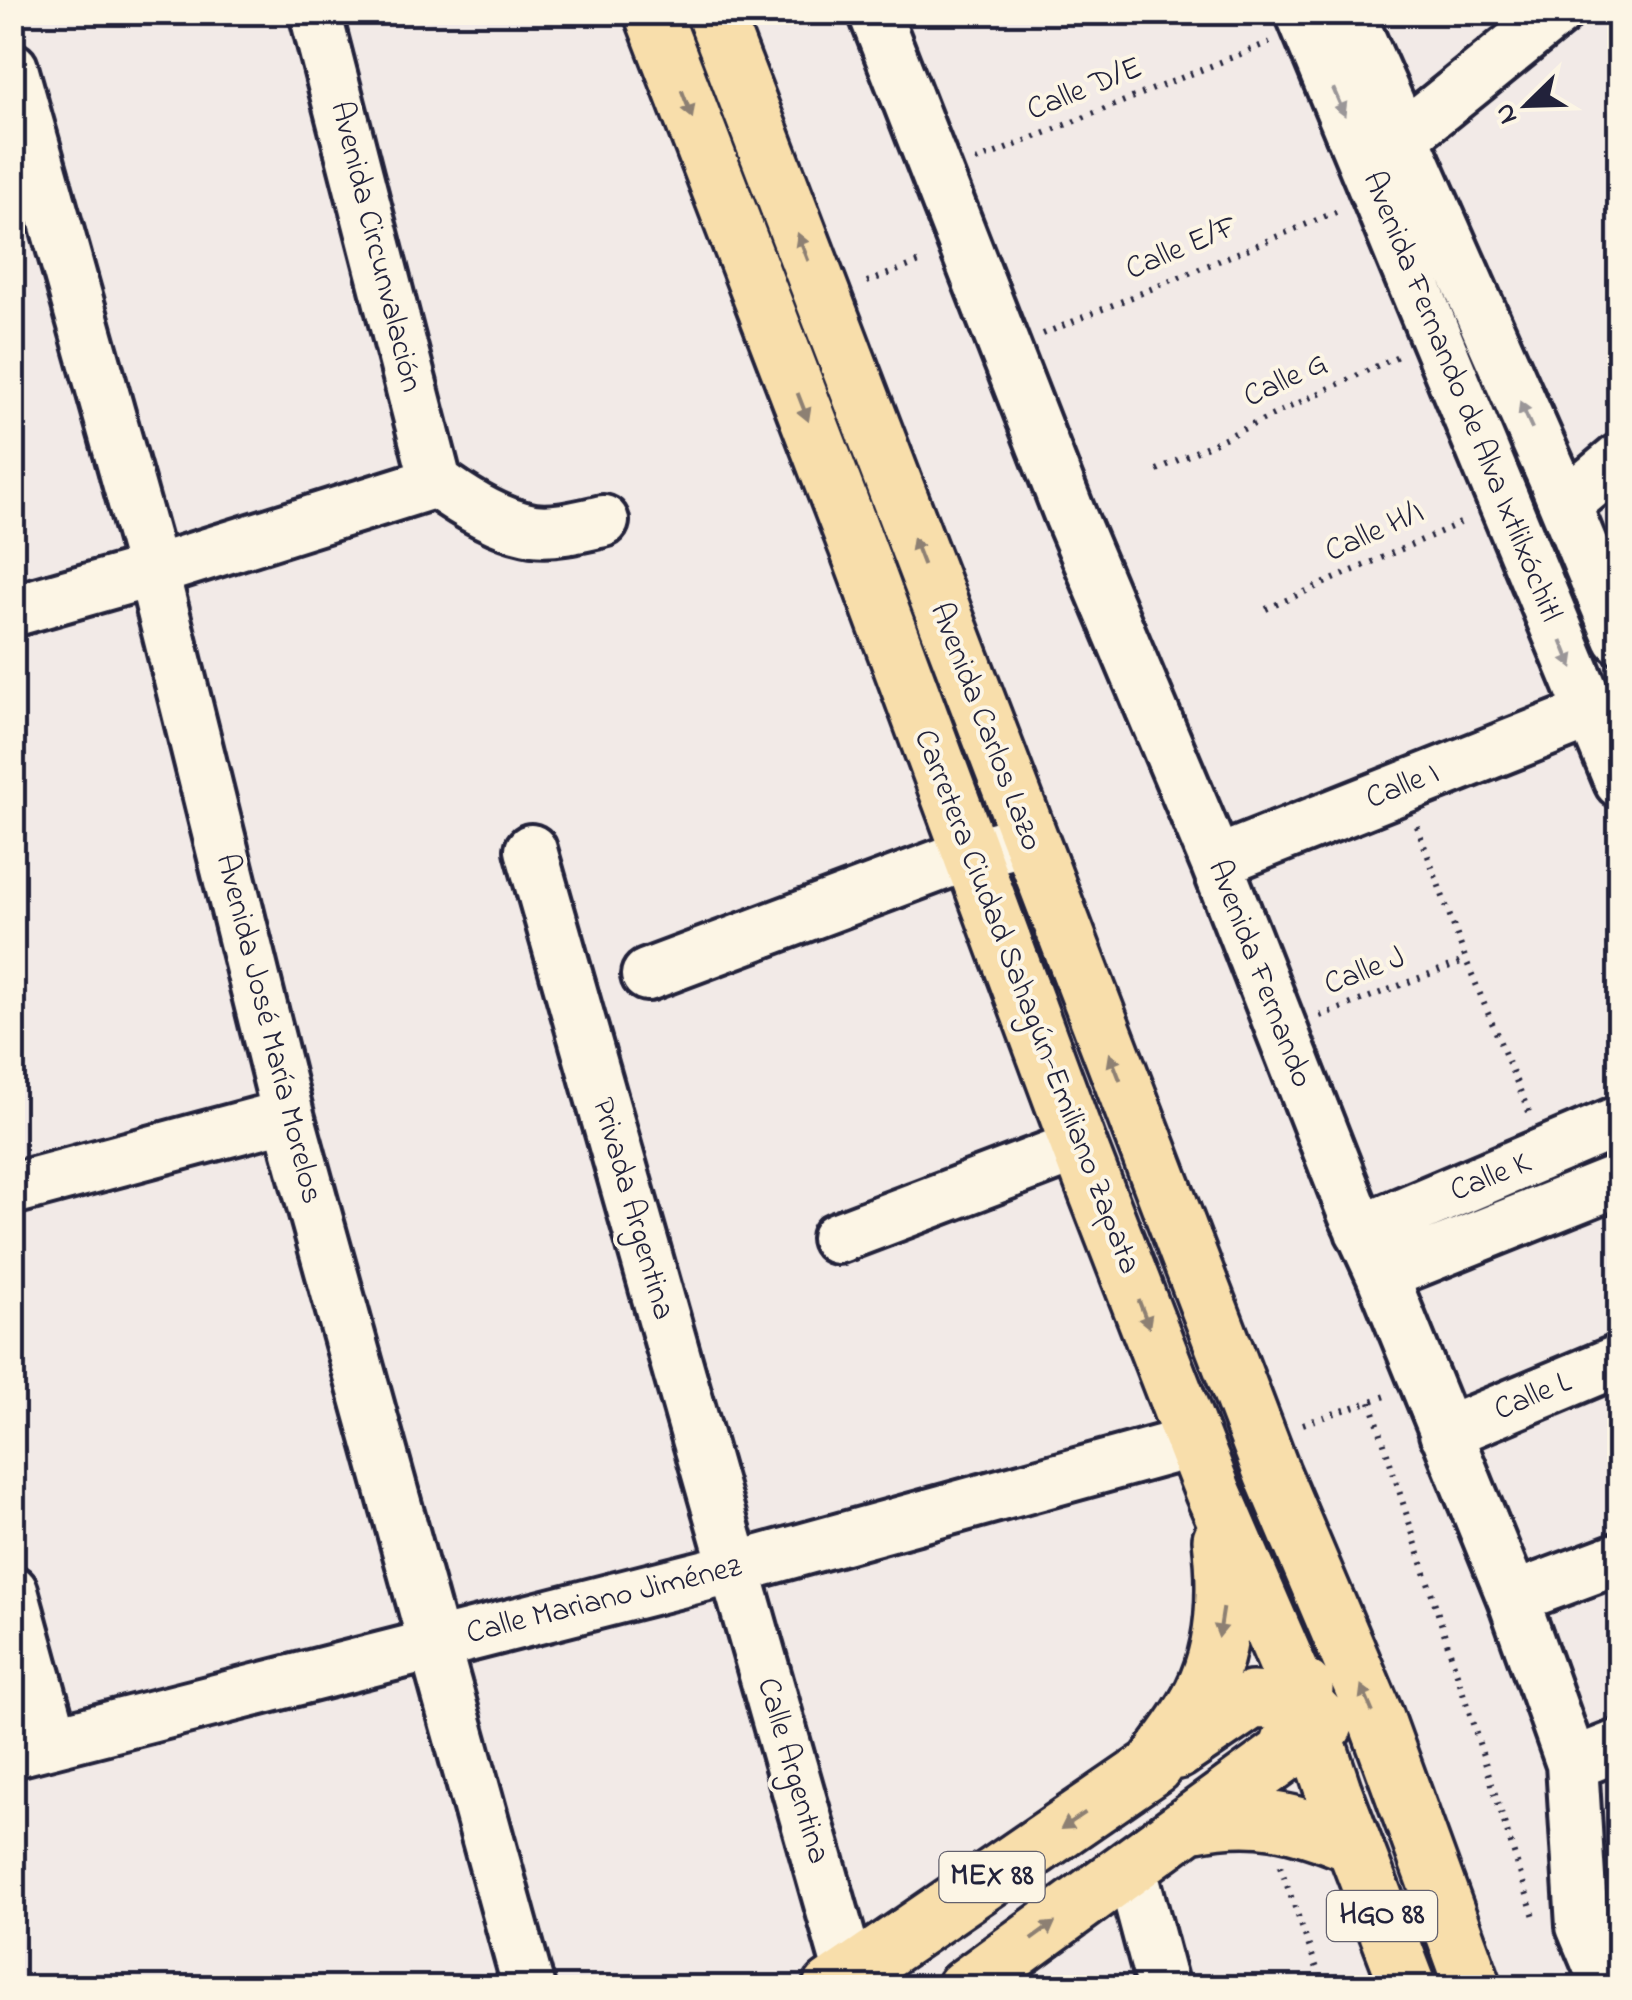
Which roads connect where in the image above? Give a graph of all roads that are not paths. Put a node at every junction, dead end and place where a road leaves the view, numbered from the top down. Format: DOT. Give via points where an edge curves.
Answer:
graph roads {
  1 [pos="316,12"];
  2 [pos="652,12"];
  3 [pos="714,12"];
  4 [pos="874,12"];
  5 [pos="1558,12"];
  6 [pos="1319,18"];
  7 [pos="12,68"];
  8 [pos="1404,136"];
  9 [pos="1620,459"];
  10 [pos="436,482"];
  11 [pos="1565,504"];
  12 [pos="603,522"];
  13 [pos="153,571"];
  14 [pos="12,611"];
  15 [pos="1620,638"];
  16 [pos="1592,714"];
  17 [pos="1620,782"];
  18 [pos="1028,838"];
  19 [pos="531,850"];
  20 [pos="970,854"];
  21 [pos="1216,862"];
  22 [pos="647,976"];
  23 [pos="288,1115"];
  24 [pos="1620,1121"];
  25 [pos="1079,1146"];
  26 [pos="1620,1180"];
  27 [pos="12,1188"];
  28 [pos="1361,1231"];
  29 [pos="837,1238"];
  30 [pos="1382,1275"];
  31 [pos="1620,1360"];
  32 [pos="1445,1433"];
  33 [pos="1194,1442"];
  34 [pos="1275,1447"];
  35 [pos="1213,1492"];
  36 [pos="1620,1558"];
  37 [pos="736,1568"];
  38 [pos="12,1591"];
  39 [pos="1512,1598"];
  40 [pos="434,1644"];
  41 [pos="1304,1703"];
  42 [pos="1620,1745"];
  43 [pos="33,1746"];
  44 [pos="1572,1764"];
  45 [pos="1154,1766"];
  46 [pos="1191,1824"];
  47 [pos="1354,1845"];
  48 [pos="1131,1868"];
  49 [pos="1580,1923"];
  50 [pos="1610,1979"];
  51 [pos="841,1980"];
  52 [pos="530,1988"];
  53 [pos="964,1988"];
  54 [pos="1163,1988"];
  55 [pos="1409,1988"];
  56 [pos="1474,1988"];
  1 -- 10 [label="street, Avenida Circunvalación"];
  2 -- 20 [label="main road, Carretera Ciudad Sahagún-Emiliano Zapata, one-way"];
  18 -- 3 [label="main road, Avenida Carlos Lazo, one-way"];
  4 -- 21 [label="street, Avenida Fernando"];
  5 -- 8 [label="street"];
  6 -- 8 [label="street, Avenida Fernando de Alva Ixtlilxóchitl"];
  6 -- 16 [label="street, Avenida Fernando de Alva Ixtlilxóchitl, one-way" via="1379,195"];
  7 -- 13 [label="street, Avenida José María Morelos"];
  11 -- 8 [label="street, Avenida Fernando de Alva Ixtlilxóchitl, one-way"];
  9 -- 11 [label="street"];
  10 -- 12 [label="street" via="469,506 533,530"];
  10 -- 13 [label="street"];
  11 -- 15 [label="street, Avenida Fernando de Alva Ixtlilxóchitl"];
  13 -- 14 [label="street"];
  13 -- 23 [label="street, Avenida José María Morelos"];
  16 -- 17 [label="street, Avenida Fernando de Alva Ixtlilxóchitl"];
  16 -- 21 [label="street, Calle I"];
  18 -- 20 [label="street"];
  34 -- 18 [label="main road, Avenida Carlos Lazo, one-way"];
  19 -- 37 [label="street, Privada Argentina"];
  20 -- 22 [label="street"];
  20 -- 25 [label="main road, Carretera Ciudad Sahagún-Emiliano Zapata"];
  21 -- 28 [label="street, Avenida Fernando"];
  23 -- 27 [label="street"];
  23 -- 40 [label="street, Avenida José María Morelos"];
  24 -- 28 [label="street, Calle K"];
  25 -- 29 [label="street"];
  25 -- 33 [label="main road, Carretera Ciudad Sahagún-Emiliano Zapata, one-way"];
  26 -- 30 [label="street"];
  28 -- 30 [label="street, Avenida Fernando"];
  30 -- 32 [label="street, Avenida Fernando"];
  31 -- 32 [label="street, Calle L"];
  32 -- 39 [label="street, Avenida Fernando"];
  33 -- 35 [label="main road, Carretera Ciudad Sahagún-Emiliano Zapata"];
  33 -- 37 [label="street, Calle Mariano Jiménez"];
  34 -- 41 [label="main road" via="1305,1602"];
  56 -- 34 [label="main road, HGO 88, one-way"];
  35 -- 41 [label="main road, Carretera Ciudad Sahagún-Emiliano Zapata / HGO 88"];
  35 -- 45 [label="main road, one-way" via="1224,1564 1213,1666 1190,1716"];
  36 -- 39 [label="street"];
  37 -- 40 [label="street, Calle Mariano Jiménez"];
  37 -- 51 [label="street, Calle Argentina"];
  38 -- 43 [label="street"];
  39 -- 44 [label="street, Avenida Fernando"];
  40 -- 43 [label="street, Calle Mariano Jiménez"];
  40 -- 52 [label="street, Avenida José María Morelos"];
  41 -- 45 [label="main road" via="1249,1701"];
  41 -- 46 [label="main road" via="1286,1753"];
  41 -- 47 [label="main road, Carretera Ciudad Sahagún-Emiliano Zapata / HGO 88"];
  41 -- 56 [label="main road" via="1366,1775"];
  42 -- 44 [label="street"];
  44 -- 49 [label="street, Avenida Fernando"];
  45 -- 51 [label="main road, MEX 88, one-way"];
  46 -- 47 [label="main road, MEX 88" via="1262,1816"];
  46 -- 48 [label="main road, MEX 88"];
  47 -- 55 [label="main road, Carretera Ciudad Sahagún-Emiliano Zapata / HGO 88"];
  53 -- 48 [label="main road, MEX 88, one-way"];
  48 -- 54 [label="street"];
  49 -- 50 [label="street"];
}
